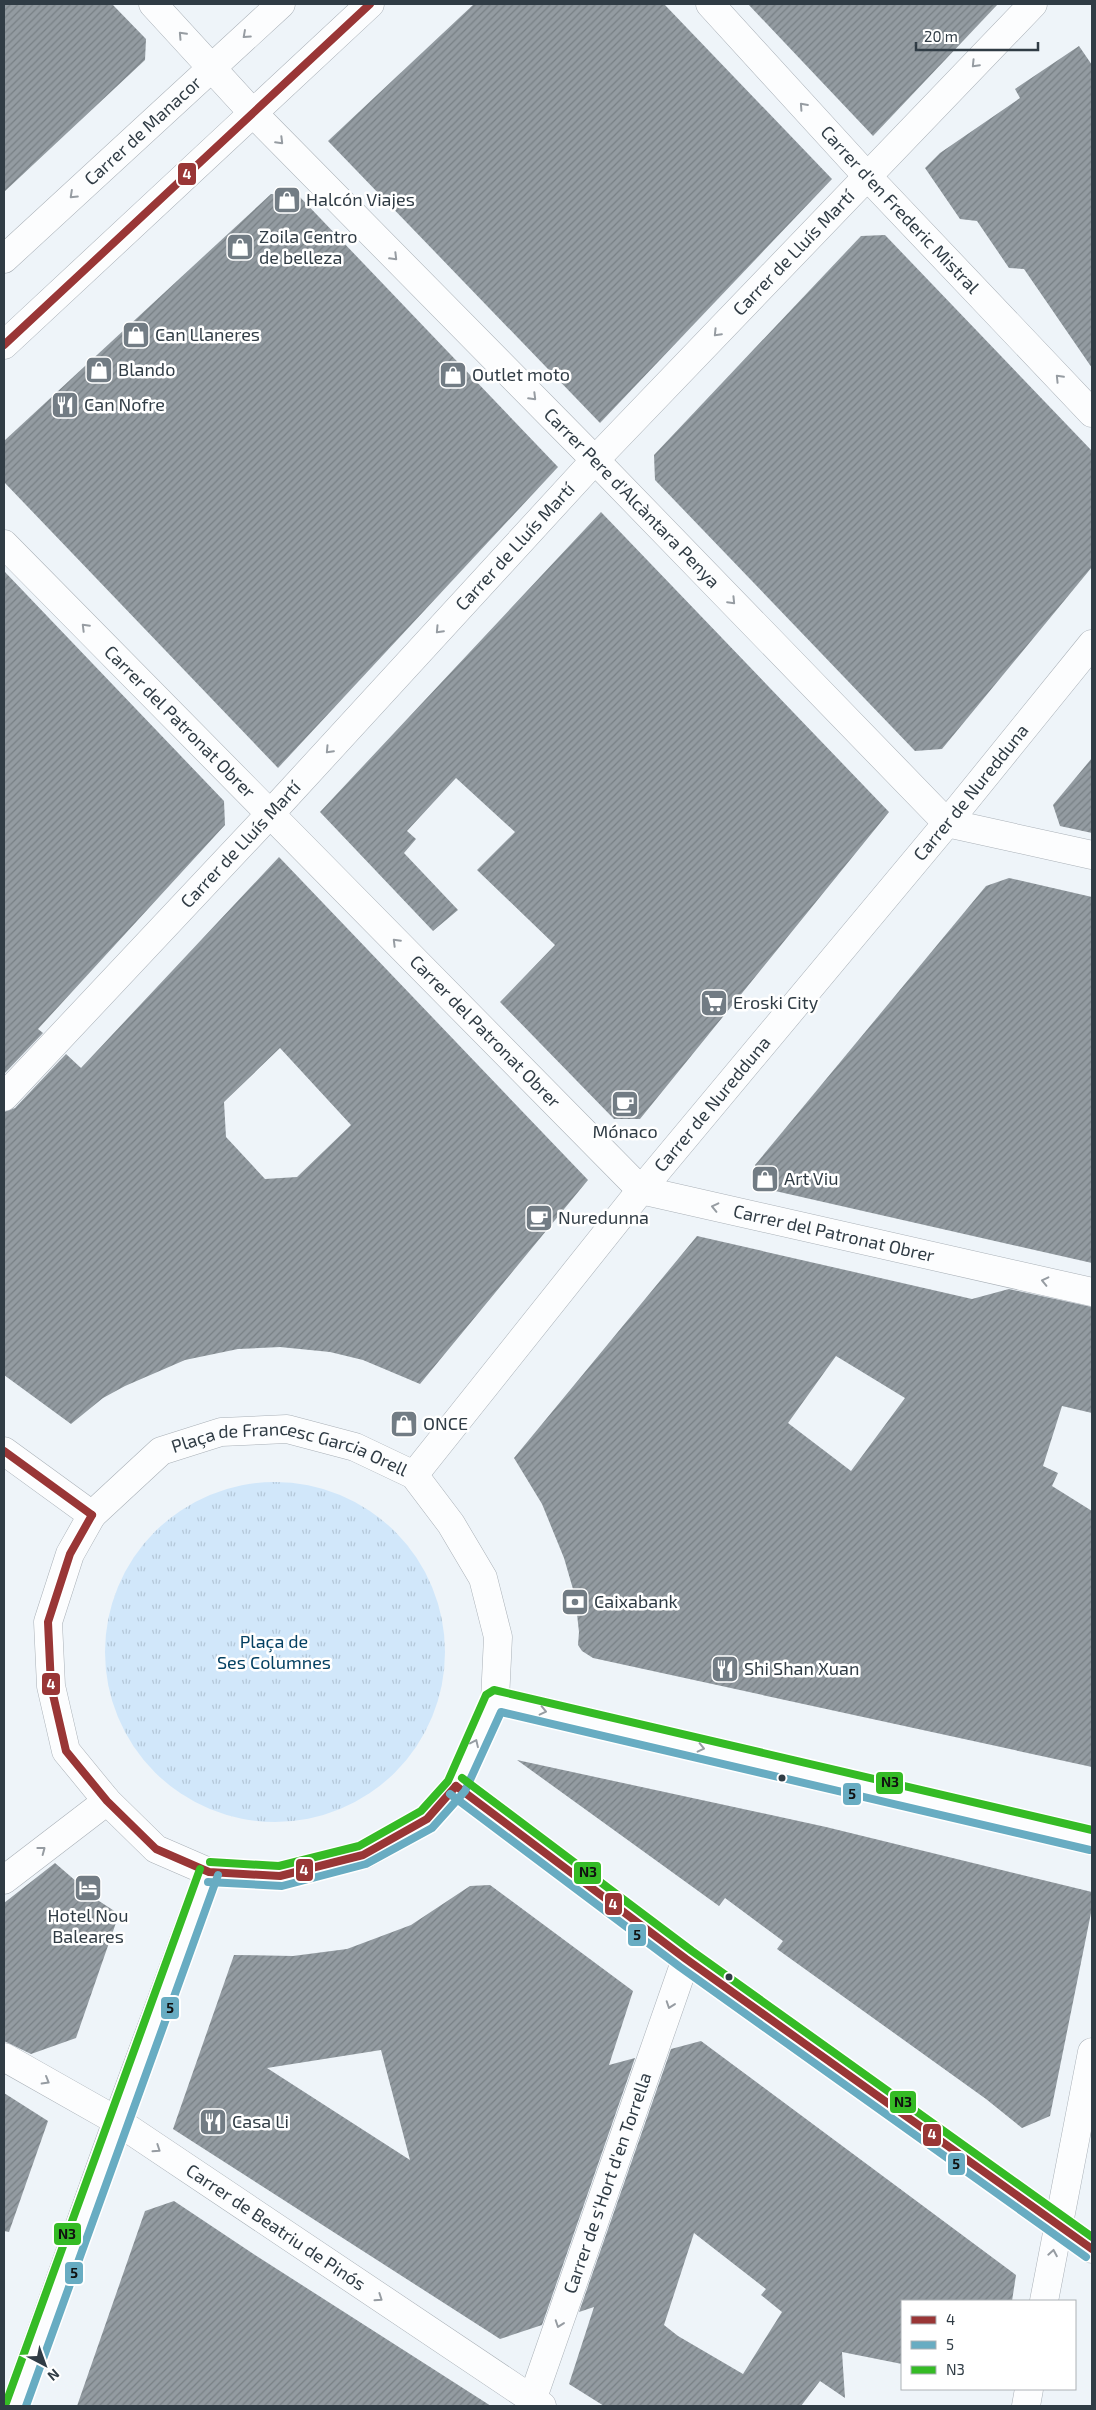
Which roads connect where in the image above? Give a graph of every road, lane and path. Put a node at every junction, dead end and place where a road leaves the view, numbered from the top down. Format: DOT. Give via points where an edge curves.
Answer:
graph roads {
  1 [pos="152,4"];
  2 [pos="281,4"];
  3 [pos="370,4"];
  4 [pos="710,4"];
  5 [pos="1033,4"];
  6 [pos="211,67"];
  7 [pos="252,112"];
  8 [pos="867,176"];
  9 [pos="4,259"];
  10 [pos="4,345"];
  11 [pos="1092,413"];
  12 [pos="595,460"];
  13 [pos="4,544"];
  14 [pos="1092,644"];
  15 [pos="270,814"];
  16 [pos="947,823"];
  17 [pos="1092,855"];
  18 [pos="4,1097"];
  19 [pos="641,1190"];
  20 [pos="1092,1292"];
  21 [pos="4,1451"];
  22 [pos="414,1475"];
  23 [pos="92,1515"];
  24 [pos="495,1700"];
  25 [pos="456,1786"];
  26 [pos="107,1801"];
  27 [pos="1092,1840"];
  28 [pos="209,1872"];
  29 [pos="4,1880"];
  30 [pos="686,1959"];
  31 [pos="1092,2052"];
  32 [pos="4,2057"];
  33 [pos="117,2122"];
  34 [pos="1058,2224"];
  35 [pos="1092,2250"];
  36 [pos="1044,2300"];
  37 [pos="1029,2390"];
  38 [pos="535,2404"];
  39 [pos="15,2406"];
  40 [pos="1026,2406"];
  6 -- 1 [label="street, Carrer Pere d'Alcàntara Penya, one-way"];
  2 -- 6 [label="street, Carrer de Manacor, one-way"];
  3 -- 7 [label="street"];
  8 -- 4 [label="street, Carrer d'en Frederic Mistral, one-way"];
  5 -- 8 [label="street, Carrer de Lluís Martí, one-way"];
  6 -- 7 [label="street, Carrer Pere d'Alcàntara Penya"];
  6 -- 9 [label="street, Carrer de Manacor, one-way"];
  7 -- 10 [label="street"];
  7 -- 12 [label="street, Carrer Pere d'Alcàntara Penya, one-way"];
  11 -- 8 [label="street, Carrer d'en Frederic Mistral, one-way"];
  8 -- 12 [label="street, Carrer de Lluís Martí, one-way"];
  12 -- 15 [label="street, Carrer de Lluís Martí, one-way"];
  12 -- 16 [label="street, Carrer Pere d'Alcàntara Penya, one-way"];
  15 -- 13 [label="street, Carrer del Patronat Obrer, one-way"];
  14 -- 16 [label="street, Carrer de Nuredduna"];
  15 -- 18 [label="street, Carrer de Lluís Martí"];
  19 -- 15 [label="street, Carrer del Patronat Obrer, one-way"];
  16 -- 17 [label="street"];
  16 -- 19 [label="street, Carrer de Nuredduna"];
  20 -- 19 [label="street, Carrer del Patronat Obrer, one-way"];
  19 -- 22 [label="street, Carrer de Nuredduna"];
  21 -- 23 [label="street"];
  22 -- 23 [label="street, Plaça de Francesc Garcia Orell" via="355,1447 287,1429 221,1432 161,1451"];
  22 -- 24 [label="street, Plaça de Francesc Garcia Orell" via="451,1524 483,1578 498,1637"];
  23 -- 26 [label="street, Plaça de Francesc Garcia Orell" via="70,1554 48,1622 51,1686 66,1751"];
  25 -- 24 [label="street, Plaça de Francesc Garcia Orell, one-way"];
  24 -- 27 [label="street, one-way"];
  25 -- 28 [label="street, Plaça de Francesc Garcia Orell" via="427,1819 362,1855 280,1876"];
  25 -- 30 [label="street"];
  26 -- 28 [label="street, Plaça de Francesc Garcia Orell" via="156,1849"];
  29 -- 26 [label="street, one-way"];
  28 -- 33 [label="street"];
  30 -- 34 [label="street"];
  30 -- 38 [label="street, Carrer de s'Hort d'en Torrella, one-way"];
  31 -- 34 [label="street"];
  32 -- 33 [label="street, Carrer de Beatriu de Pinós, one-way"];
  33 -- 38 [label="street, Carrer de Beatriu de Pinós, one-way"];
  33 -- 39 [label="street"];
  34 -- 35 [label="street"];
  36 -- 34 [label="street, one-way"];
  37 -- 40 [label="street"];
}
